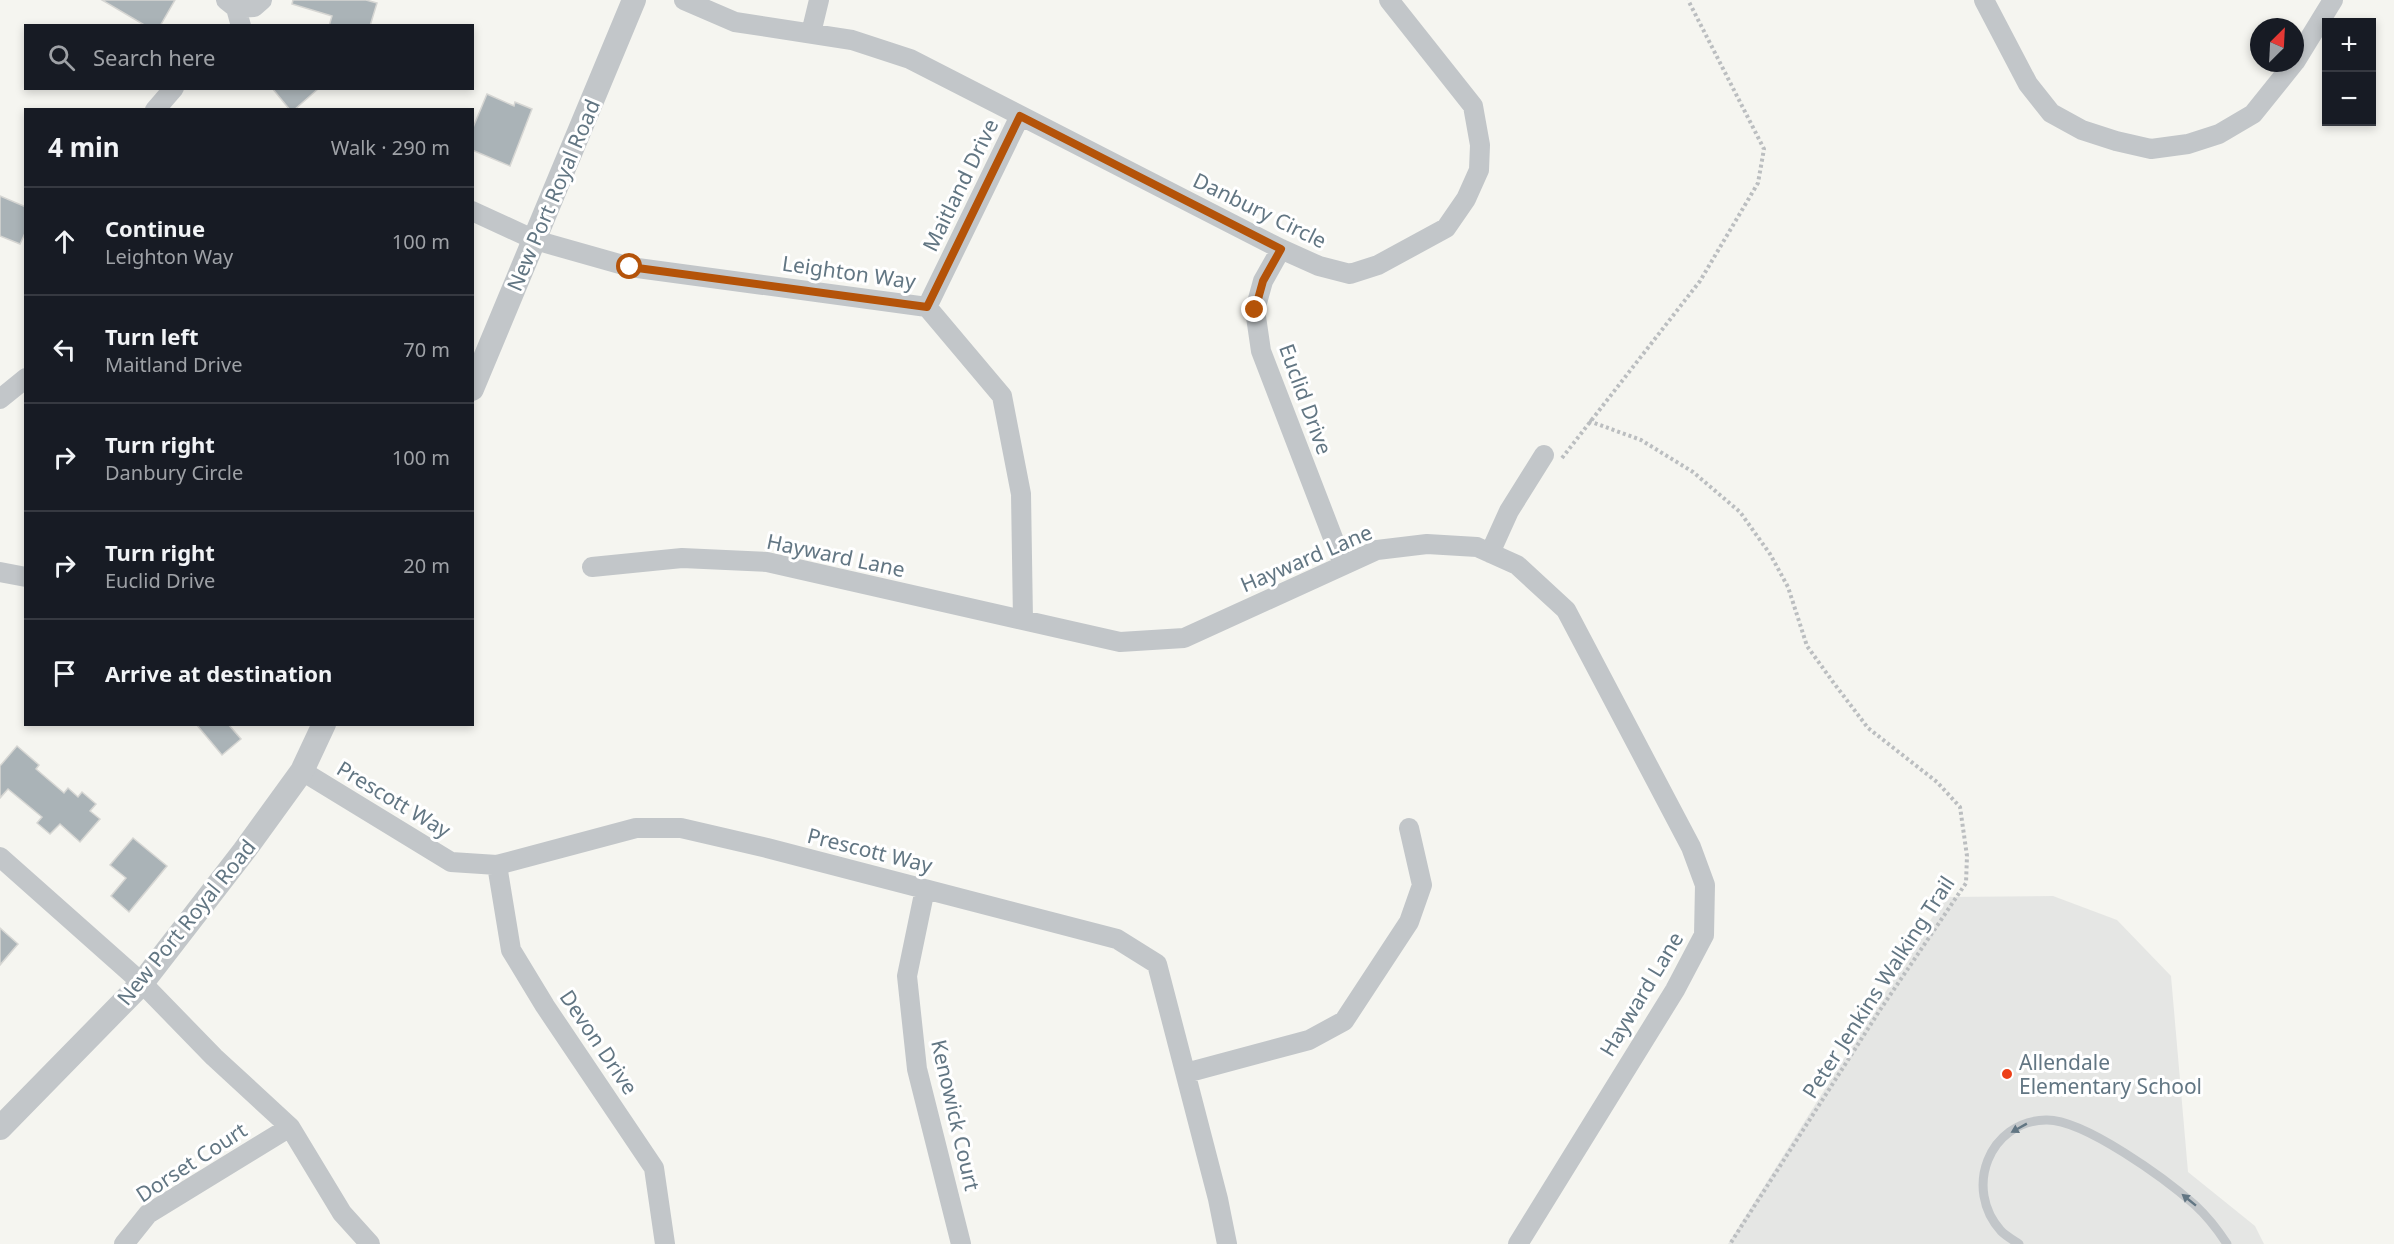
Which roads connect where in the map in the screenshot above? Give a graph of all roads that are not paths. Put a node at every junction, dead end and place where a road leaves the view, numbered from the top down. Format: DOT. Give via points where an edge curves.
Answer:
graph roads {
  1 [pos="262,0"];
  2 [pos="634,0"];
  3 [pos="684,0"];
  4 [pos="819,0"];
  5 [pos="1389,0"];
  6 [pos="1984,0"];
  7 [pos="2333,0"];
  8 [pos="234,11"];
  9 [pos="812,33"];
  10 [pos="2304,47"];
  11 [pos="2287,72"];
  12 [pos="172,90"];
  13 [pos="157,108"];
  14 [pos="1020,116"];
  15 [pos="474,212"];
  16 [pos="535,240"];
  17 [pos="1281,249"];
  18 [pos="927,307"];
  19 [pos="24,380"];
  20 [pos="474,384"];
  21 [pos="0,399"];
  22 [pos="1550,461"];
  23 [pos="1490,553"];
  24 [pos="1343,564"];
  25 [pos="592,567"];
  26 [pos="0,572"];
  27 [pos="24,577"];
  28 [pos="1023,620"];
  29 [pos="323,726"];
  30 [pos="302,771"];
  31 [pos="1409,828"];
  32 [pos="0,857"];
  33 [pos="497,865"];
  34 [pos="925,889"];
  35 [pos="142,983"];
  36 [pos="1186,1073"];
  37 [pos="290,1127"];
  38 [pos="0,1128"];
  39 [pos="124,1244"];
  40 [pos="369,1244"];
  41 [pos="665,1244"];
  42 [pos="962,1244"];
  43 [pos="1227,1244"];
  44 [pos="1518,1244"];
  45 [pos="2019,1244"];
  46 [pos="2227,1244"];
  1 -- 8 [label="street" via="254,7"];
  2 -- 16 [label="street, New Port Royal Road"];
  3 -- 9 [label="street, Danbury Circle" via="735,22"];
  4 -- 9 [label="street"];
  5 -- 17 [label="street, Danbury Circle" via="1473,106 1480,145 1479,170 1466,199 1446,228 1378,265 1350,274 1319,266"];
  6 -- 11 [label="street" via="2028,84 2051,113 2082,130 2116,141 2151,149 2188,144 2218,134 2253,114"];
  7 -- 10 [label="street"];
  9 -- 14 [label="street, Danbury Circle" via="852,40 910,59"];
  12 -- 13 [label="street"];
  14 -- 17 [label="street, Danbury Circle"];
  14 -- 18 [label="street, Maitland Drive"];
  15 -- 16 [label="street, Leighton Way"];
  16 -- 18 [label="street, Leighton Way" via="630,267"];
  16 -- 20 [label="street, New Port Royal Road"];
  17 -- 24 [label="street, Euclid Drive" via="1263,281 1255,310 1261,351"];
  18 -- 28 [label="street, Leighton Way" via="1002,396 1021,494"];
  19 -- 21 [label="street"];
  22 -- 23 [label="street" via="1509,511"];
  23 -- 24 [label="street, Hayward Lane" via="1477,547 1427,544 1377,550"];
  23 -- 44 [label="street, Hayward Lane" via="1517,565 1566,610 1691,847 1705,885 1704,934 1675,990"];
  24 -- 28 [label="street, Hayward Lane" via="1184,638 1120,642"];
  25 -- 28 [label="street, Hayward Lane" via="682,558 767,562"];
  26 -- 27 [label="street"];
  29 -- 30 [label="street, New Port Royal Road"];
  30 -- 33 [label="street, Prescott Way" via="451,862"];
  30 -- 35 [label="street, New Port Royal Road"];
  31 -- 36 [label="street" via="1422,885 1409,922 1344,1022 1309,1040"];
  32 -- 35 [label="street"];
  33 -- 34 [label="street, Prescott Way" via="636,828 681,828"];
  33 -- 41 [label="street, Devon Drive" via="511,950 654,1168"];
  34 -- 36 [label="street, Prescott Way" via="1117,939 1157,964"];
  34 -- 42 [label="street, Kenowick Court" via="907,976 917,1069"];
  35 -- 37 [label="street" via="214,1058"];
  35 -- 38 [label="street, New Port Royal Road"];
  36 -- 43 [label="street, Prescott Way"];
  37 -- 39 [label="street, Dorset Court" via="148,1215"];
  37 -- 40 [label="street" via="342,1213"];
  46 -- 45 [label="lane, one-way" via="2196,1206 2164,1180 2094,1136 2067,1123 2046,1120 2024,1124 2007,1135 1996,1146 1983,1176 1982,1189 1992,1218 2002,1233"];
}
